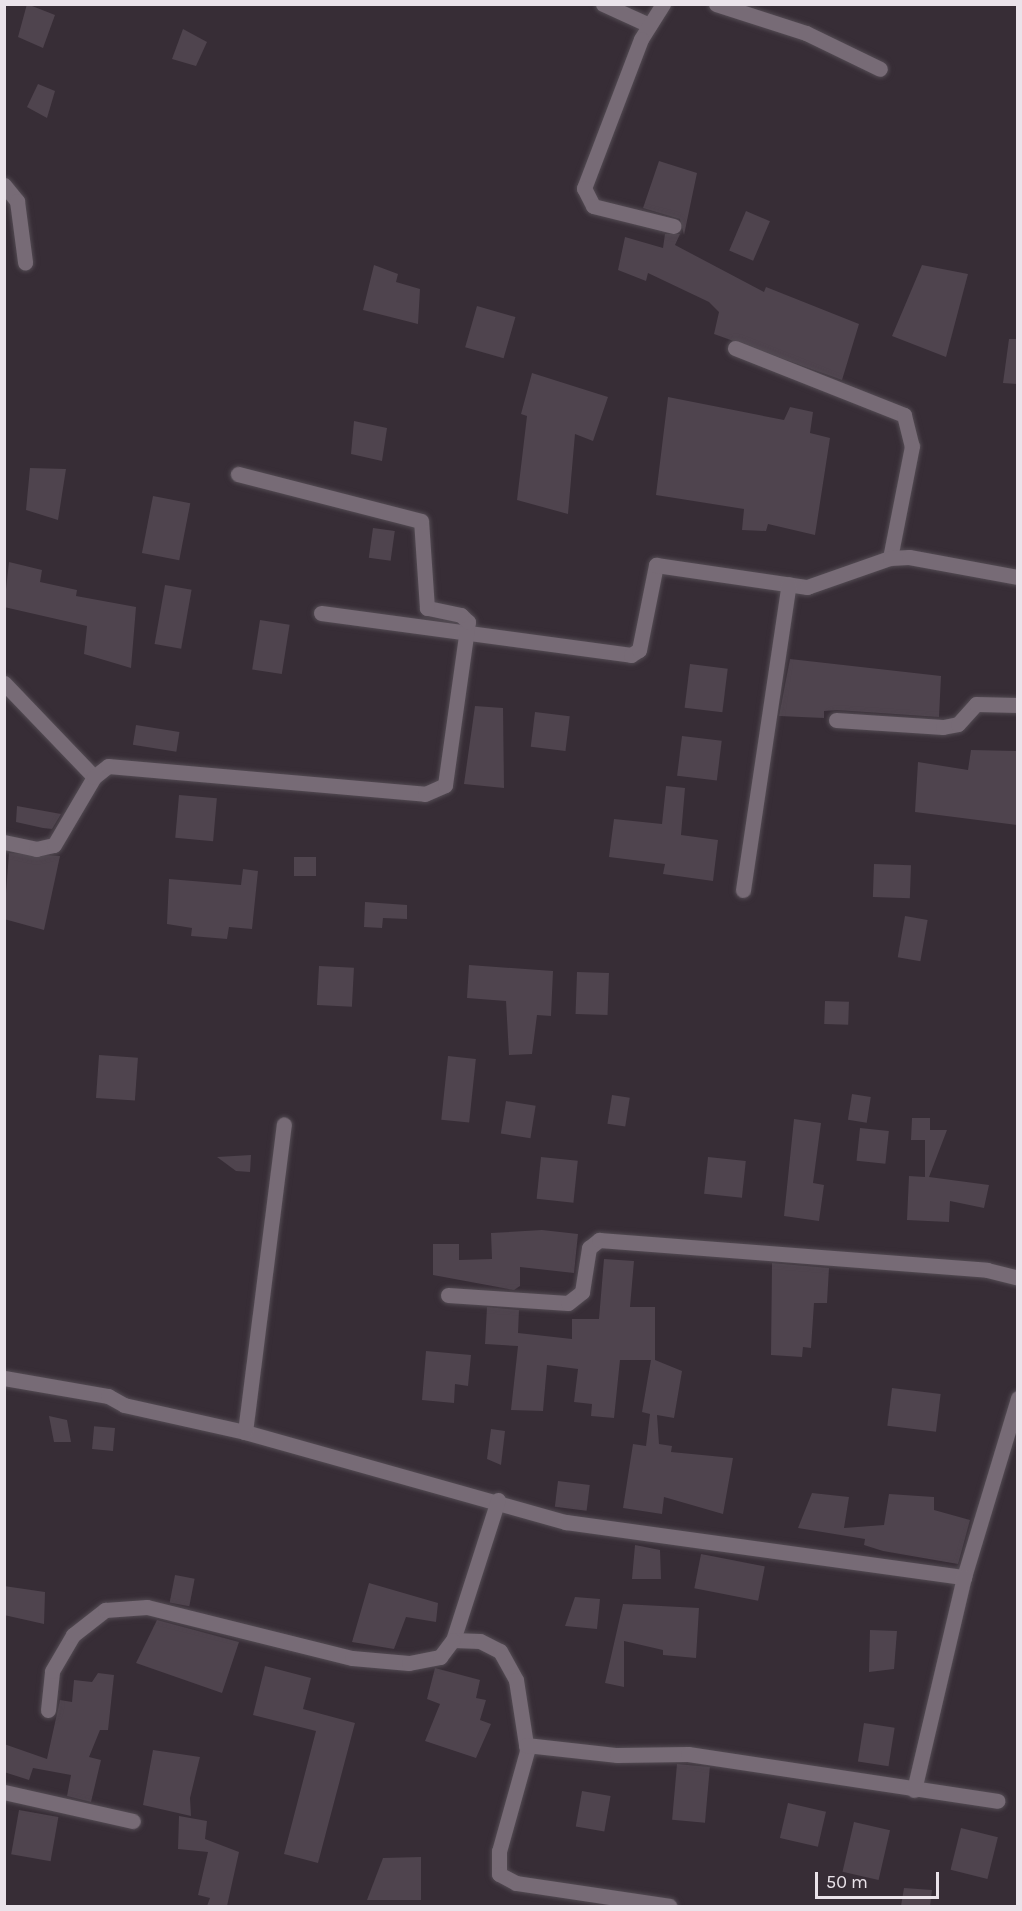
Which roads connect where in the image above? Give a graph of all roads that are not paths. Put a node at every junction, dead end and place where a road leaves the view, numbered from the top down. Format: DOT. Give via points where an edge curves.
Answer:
graph roads {
  1 [pos="603,4"];
  2 [pos="663,4"];
  3 [pos="716,4"];
  4 [pos="649,25"];
  5 [pos="880,69"];
  6 [pos="4,185"];
  7 [pos="674,226"];
  8 [pos="25,262"];
  9 [pos="735,348"];
  10 [pos="238,474"];
  11 [pos="890,558"];
  12 [pos="1017,577"];
  13 [pos="789,584"];
  14 [pos="321,613"];
  15 [pos="468,633"];
  16 [pos="4,683"];
  17 [pos="1017,705"];
  18 [pos="836,720"];
  19 [pos="94,777"];
  20 [pos="4,842"];
  21 [pos="743,890"];
  22 [pos="284,1124"];
  23 [pos="1017,1278"];
  24 [pos="448,1295"];
  25 [pos="4,1378"];
  26 [pos="1017,1398"];
  27 [pos="245,1432"];
  28 [pos="498,1500"];
  29 [pos="964,1577"];
  30 [pos="453,1640"];
  31 [pos="48,1710"];
  32 [pos="526,1745"];
  33 [pos="914,1790"];
  34 [pos="4,1792"];
  35 [pos="998,1801"];
  36 [pos="133,1821"];
  37 [pos="669,1906"];
  1 -- 4 [label="street"];
  2 -- 4 [label="street"];
  3 -- 5 [label="street" via="806,33"];
  4 -- 7 [label="street" via="592,154 584,188 592,206"];
  6 -- 8 [label="street" via="17,201"];
  9 -- 11 [label="street" via="904,415 912,446"];
  10 -- 15 [label="street" via="418,516 424,528 427,608 461,615"];
  11 -- 12 [label="street"];
  11 -- 13 [label="street" via="812,586"];
  13 -- 15 [label="street" via="656,565 639,650 632,655"];
  13 -- 21 [label="street"];
  14 -- 15 [label="street"];
  15 -- 19 [label="street" via="448,777 438,791 108,766"];
  16 -- 19 [label="street"];
  17 -- 18 [label="street" via="976,704 958,724 943,727"];
  19 -- 20 [label="street" via="54,845 36,849"];
  22 -- 27 [label="street"];
  23 -- 24 [label="street" via="987,1270 599,1240 589,1248 582,1292 568,1304"];
  25 -- 27 [label="street" via="108,1396 124,1406"];
  26 -- 29 [label="street"];
  27 -- 28 [label="street"];
  28 -- 29 [label="street" via="566,1522"];
  28 -- 30 [label="street"];
  29 -- 33 [label="street"];
  30 -- 31 [label="street" via="448,1650 428,1661 386,1661 352,1658 147,1607 105,1610 73,1635 51,1671"];
  30 -- 32 [label="street" via="480,1641 507,1657 516,1680"];
  32 -- 33 [label="street" via="616,1755 688,1754"];
  32 -- 37 [label="street" via="499,1851 499,1874 516,1883"];
  33 -- 35 [label="street"];
  34 -- 36 [label="street"];
}
